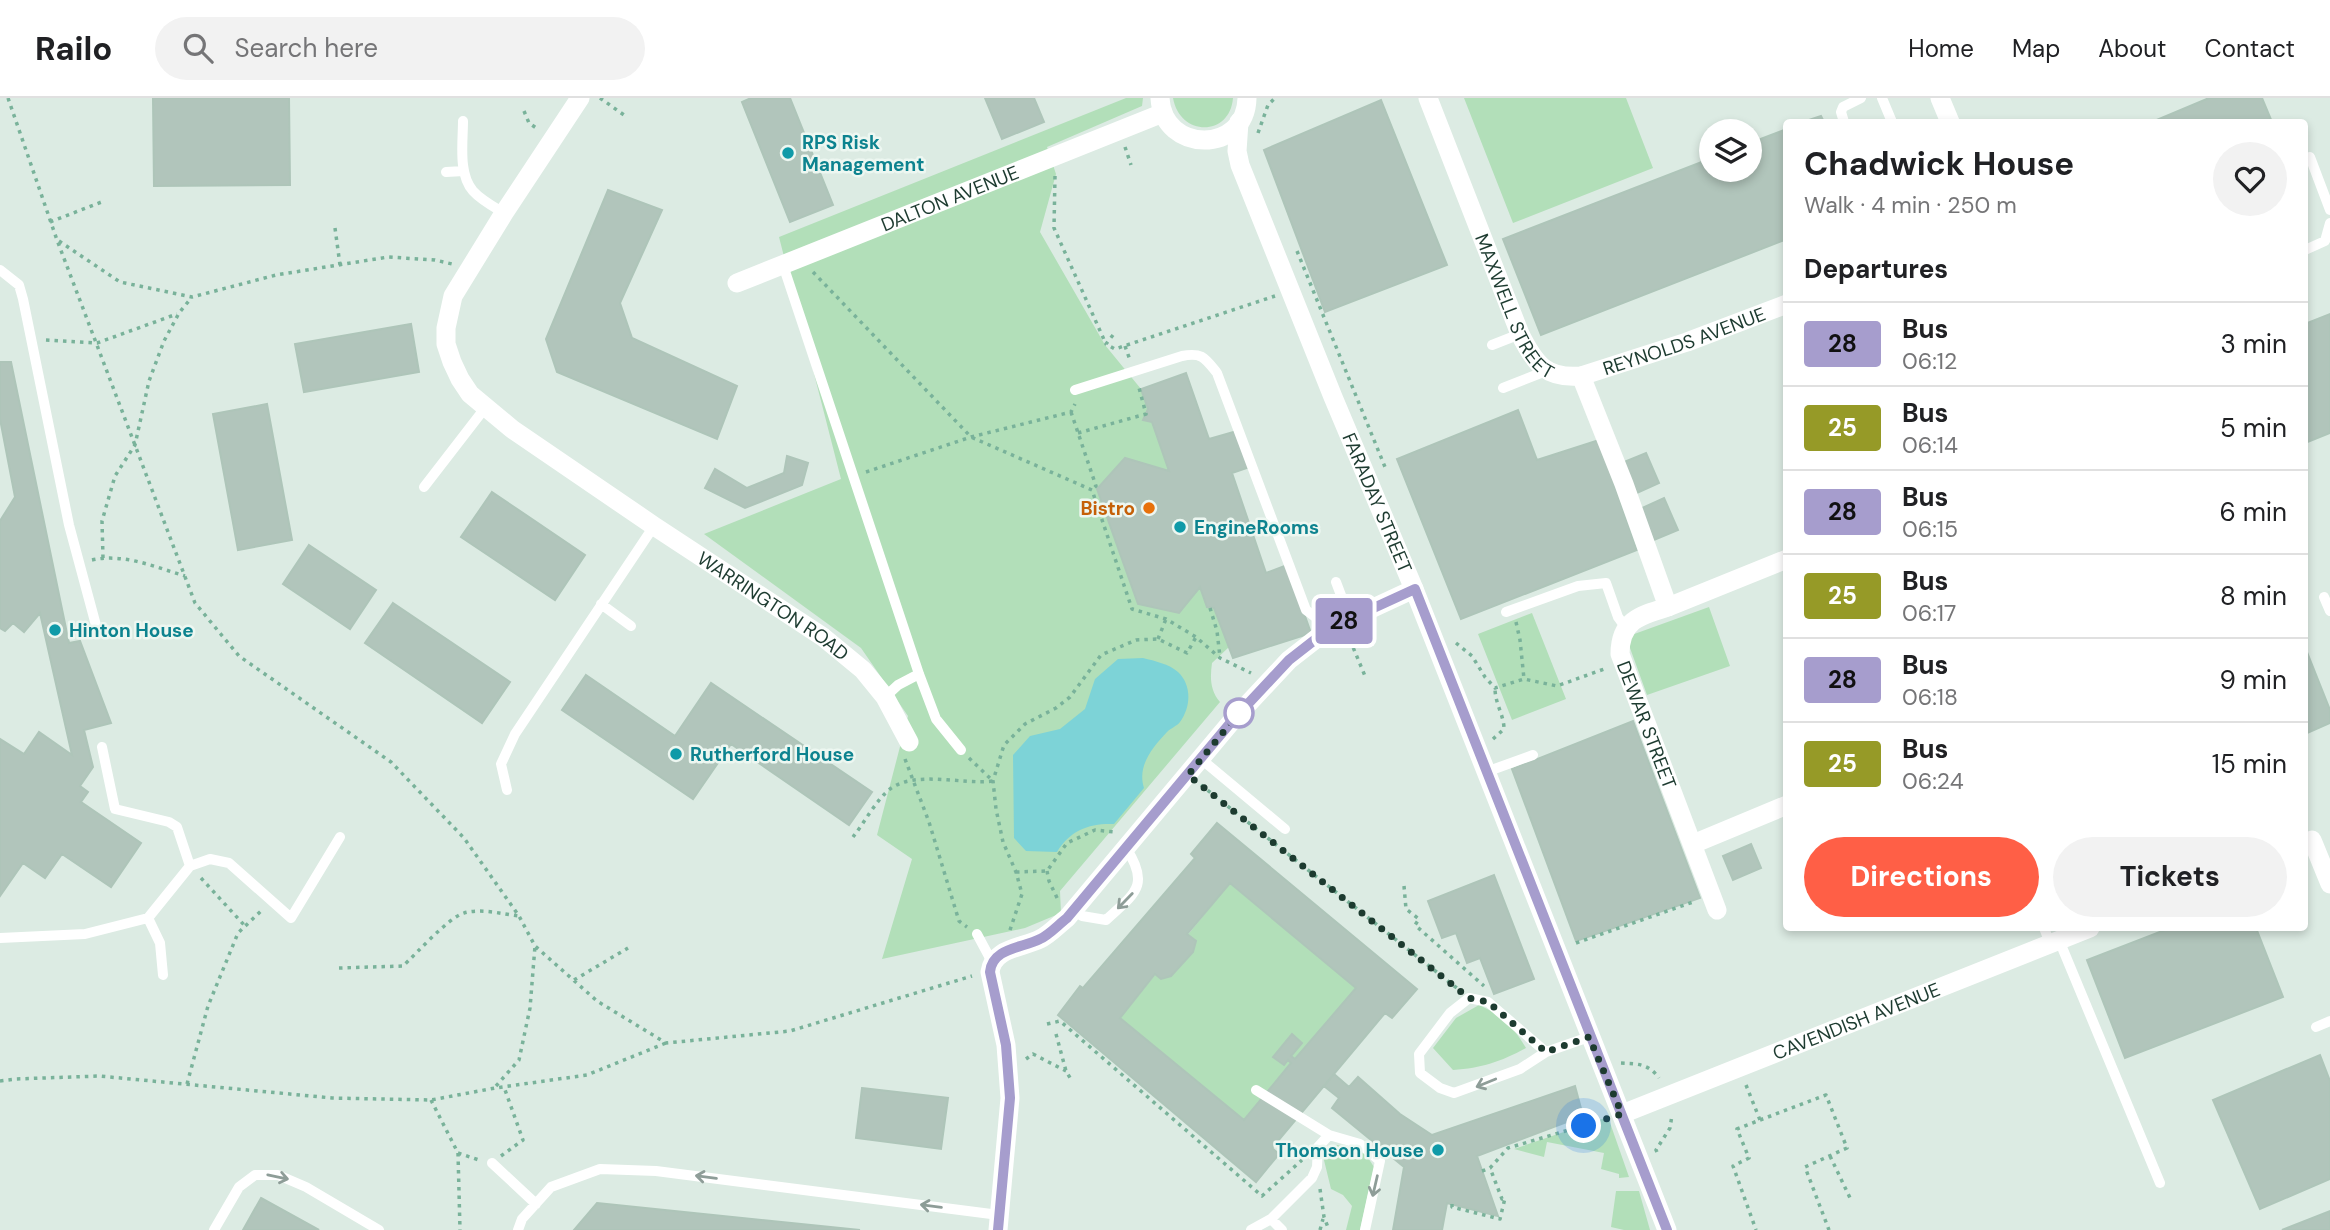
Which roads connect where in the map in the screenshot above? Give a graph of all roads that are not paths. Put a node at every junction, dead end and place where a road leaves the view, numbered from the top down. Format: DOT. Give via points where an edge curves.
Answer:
graph roads {
  1 [pos="580,98"];
  2 [pos="1255,98"];
  3 [pos="1428,98"];
  4 [pos="1861,98"];
  5 [pos="1882,98"];
  6 [pos="1940,98"];
  7 [pos="1162,106"];
  8 [pos="1243,112"];
  9 [pos="1843,119"];
  10 [pos="1891,119"];
  11 [pos="1949,119"];
  12 [pos="463,121"];
  13 [pos="1203,141"];
  14 [pos="2310,157"];
  15 [pos="1240,165"];
  16 [pos="464,171"];
  17 [pos="446,172"];
  18 [pos="2330,210"];
  19 [pos="504,213"];
  20 [pos="2330,223"];
  21 [pos="2308,249"];
  22 [pos="791,261"];
  23 [pos="0,270"];
  24 [pos="737,283"];
  25 [pos="1783,306"];
  26 [pos="1520,334"];
  27 [pos="1492,345"];
  28 [pos="1547,371"];
  29 [pos="1581,376"];
  30 [pos="1503,388"];
  31 [pos="1075,390"];
  32 [pos="485,408"];
  33 [pos="424,487"];
  34 [pos="654,526"];
  35 [pos="1783,561"];
  36 [pos="1336,582"];
  37 [pos="1415,589"];
  38 [pos="2324,597"];
  39 [pos="601,604"];
  40 [pos="1668,607"];
  41 [pos="2330,611"];
  42 [pos="1508,612"];
  43 [pos="1341,623"];
  44 [pos="631,626"];
  45 [pos="1626,628"];
  46 [pos="97,629"];
  47 [pos="919,674"];
  48 [pos="885,697"];
  49 [pos="909,742"];
  50 [pos="102,747"];
  51 [pos="961,750"];
  52 [pos="1533,755"];
  53 [pos="1201,759"];
  54 [pos="1486,772"];
  55 [pos="507,790"];
  56 [pos="1783,807"];
  57 [pos="1285,828"];
  58 [pos="341,837"];
  59 [pos="2316,838"];
  60 [pos="1132,841"];
  61 [pos="1693,844"];
  62 [pos="190,866"];
  63 [pos="2330,884"];
  64 [pos="1715,903"];
  65 [pos="1074,910"];
  66 [pos="148,918"];
  67 [pos="2077,931"];
  68 [pos="977,934"];
  69 [pos="2051,937"];
  70 [pos="0,938"];
  71 [pos="992,962"];
  72 [pos="163,975"];
  73 [pos="2330,1021"];
  74 [pos="2316,1027"];
  75 [pos="1589,1037"];
  76 [pos="1546,1052"];
  77 [pos="1256,1090"];
  78 [pos="1622,1114"];
  79 [pos="1329,1135"];
  80 [pos="492,1163"];
  81 [pos="2160,1183"];
  82 [pos="536,1204"];
  83 [pos="1271,1219"];
  84 [pos="998,1223"];
  85 [pos="214,1230"];
  86 [pos="379,1230"];
  87 [pos="518,1230"];
  88 [pos="1251,1230"];
  89 [pos="1282,1230"];
  90 [pos="1365,1230"];
  91 [pos="1667,1230"];
  1 -- 19 [label="street, WARRINGTON ROAD"];
  2 -- 8 [label="street"];
  3 -- 26 [label="street, MAXWELL STREET"];
  4 -- 9 [label="lane" via="1843,107"];
  5 -- 10 [label="lane"];
  6 -- 11 [label="street"];
  7 -- 13 [label="street" via="1179,133"];
  7 -- 22 [label="street, DALTON AVENUE" via="1054,157"];
  8 -- 13 [label="street" via="1223,136"];
  8 -- 15 [label="street, FARADAY STREET" via="1237,151"];
  12 -- 16 [label="lane"];
  13 -- 15 [label="street"];
  14 -- 18 [label="lane"];
  15 -- 37 [label="street, FARADAY STREET"];
  16 -- 17 [label="lane"];
  16 -- 19 [label="lane" via="474,192"];
  19 -- 32 [label="street, WARRINGTON ROAD" via="453,296 446,327 446,344 460,379"];
  20 -- 21 [label="lane" via="2325,241"];
  22 -- 24 [label="street, DALTON AVENUE"];
  22 -- 47 [label="lane"];
  23 -- 46 [label="lane" via="19,285 69,525"];
  25 -- 29 [label="street, REYNOLDS AVENUE"];
  26 -- 27 [label="lane"];
  26 -- 28 [label="street, MAXWELL STREET" via="1530,354"];
  28 -- 29 [label="street, MAXWELL STREET"];
  28 -- 30 [label="lane"];
  29 -- 40 [label="street, MAXWELL STREET"];
  31 -- 43 [label="lane" via="1182,356 1195,354 1205,359 1217,373 1306,610"];
  32 -- 33 [label="lane"];
  32 -- 34 [label="street, WARRINGTON ROAD"];
  34 -- 39 [label="lane"];
  34 -- 48 [label="street, WARRINGTON ROAD" via="823,636 863,670"];
  35 -- 40 [label="street"];
  36 -- 43 [label="lane"];
  37 -- 43 [label="street"];
  37 -- 54 [label="street, FARADAY STREET"];
  38 -- 41 [label="lane"];
  39 -- 44 [label="lane"];
  39 -- 55 [label="lane" via="515,734 501,764"];
  40 -- 45 [label="street" via="1637,618"];
  42 -- 45 [label="lane" via="1578,586 1606,583"];
  43 -- 53 [label="street" via="1289,660"];
  45 -- 61 [label="street, DEWAR STREET" via="1620,645 1622,663"];
  47 -- 48 [label="lane"];
  47 -- 51 [label="lane" via="936,719"];
  48 -- 49 [label="street, WARRINGTON ROAD"];
  50 -- 62 [label="lane" via="115,809 177,827"];
  52 -- 54 [label="lane"];
  53 -- 57 [label="lane"];
  53 -- 60 [label="street"];
  54 -- 75 [label="street, FARADAY STREET"];
  56 -- 61 [label="street"];
  58 -- 62 [label="lane" via="291,918 229,863 209,859"];
  59 -- 63 [label="street"];
  60 -- 65 [label="street"];
  60 -- 65 [label="lane, one-way" via="1140,876 1138,888 1106,920"];
  61 -- 64 [label="street, DEWAR STREET"];
  62 -- 66 [label="lane"];
  65 -- 71 [label="street" via="1042,939 1011,949"];
  66 -- 70 [label="lane" via="85,934"];
  66 -- 72 [label="lane" via="160,943"];
  67 -- 69 [label="street, CAVENDISH AVENUE"];
  68 -- 71 [label="lane"];
  69 -- 78 [label="street, CAVENDISH AVENUE"];
  69 -- 81 [label="lane"];
  71 -- 84 [label="street" via="1010,1098"];
  73 -- 74 [label="lane"];
  75 -- 76 [label="lane"];
  75 -- 78 [label="street, FARADAY STREET"];
  76 -- 76 [label="lane, one-way" via="1520,1069 1454,1093 1420,1073 1419,1054 1450,1013 1469,998 1488,1002"];
  77 -- 79 [label="lane"];
  78 -- 91 [label="street, FARADAY STREET"];
  79 -- 83 [label="lane" via="1318,1147 1312,1178"];
  79 -- 90 [label="lane, one-way" via="1360,1144 1380,1161"];
  80 -- 82 [label="lane"];
  84 -- 82 [label="lane, one-way" via="656,1171 600,1169 551,1187"];
  82 -- 87 [label="lane"];
  83 -- 88 [label="lane"];
  83 -- 89 [label="lane"];
  85 -- 86 [label="lane, one-way" via="239,1187 256,1175 278,1175 306,1187"];
}
